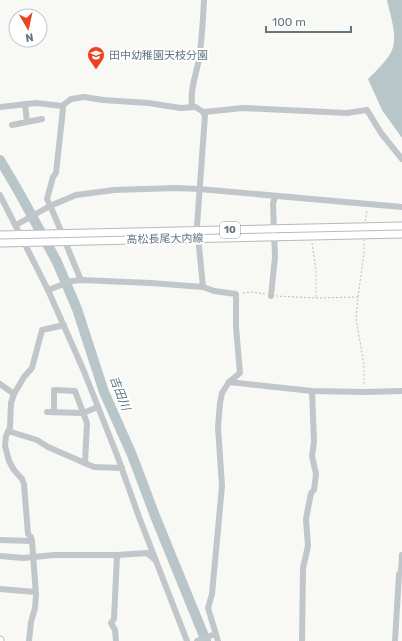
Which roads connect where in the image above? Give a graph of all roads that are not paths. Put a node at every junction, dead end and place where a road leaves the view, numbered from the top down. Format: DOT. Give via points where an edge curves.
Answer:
graph roads {
  1 [pos="204,0"];
  2 [pos="25,104"];
  3 [pos="62,106"];
  4 [pos="0,107"];
  5 [pos="194,107"];
  6 [pos="204,112"];
  7 [pos="42,120"];
  8 [pos="27,122"];
  9 [pos="12,125"];
  10 [pos="402,159"];
  11 [pos="199,189"];
  12 [pos="0,195"];
  13 [pos="275,196"];
  14 [pos="402,207"];
  15 [pos="47,208"];
  16 [pos="18,224"];
  17 [pos="402,226"];
  18 [pos="274,233"];
  19 [pos="60,234"];
  20 [pos="197,234"];
  21 [pos="402,234"];
  22 [pos="0,235"];
  23 [pos="24,238"];
  24 [pos="63,241"];
  25 [pos="0,243"];
  26 [pos="81,280"];
  27 [pos="203,287"];
  28 [pos="48,290"];
  29 [pos="271,296"];
  30 [pos="64,325"];
  31 [pos="229,382"];
  32 [pos="0,384"];
  33 [pos="312,391"];
  34 [pos="402,391"];
  35 [pos="14,394"];
  36 [pos="98,407"];
  37 [pos="83,413"];
  38 [pos="8,431"];
  39 [pos="85,463"];
  40 [pos="122,468"];
  41 [pos="0,540"];
  42 [pos="32,541"];
  43 [pos="117,555"];
  44 [pos="402,555"];
  45 [pos="0,556"];
  46 [pos="32,558"];
  47 [pos="156,562"];
  48 [pos="0,589"];
  49 [pos="35,592"];
  50 [pos="215,634"];
  51 [pos="29,641"];
  52 [pos="116,641"];
  53 [pos="187,641"];
  54 [pos="197,641"];
  55 [pos="218,641"];
  56 [pos="302,641"];
  57 [pos="395,641"];
  1 -- 5 [label="street" via="199,60 192,88 191,100"];
  2 -- 3 [label="street"];
  2 -- 4 [label="street"];
  2 -- 8 [label="street"];
  3 -- 5 [label="street" via="71,99 84,97 181,108"];
  3 -- 15 [label="street" via="64,109 56,173 47,199"];
  5 -- 6 [label="street"];
  6 -- 10 [label="street" via="242,108 347,113 367,110 380,133"];
  6 -- 11 [label="street"];
  7 -- 8 [label="street"];
  8 -- 9 [label="street"];
  11 -- 13 [label="street"];
  11 -- 15 [label="street" via="137,189 86,193 66,198"];
  11 -- 20 [label="street"];
  12 -- 16 [label="street"];
  13 -- 14 [label="street"];
  13 -- 18 [label="street"];
  15 -- 16 [label="street"];
  15 -- 19 [label="street"];
  16 -- 23 [label="street"];
  17 -- 18 [label="main road, 高松長尾大内線 / 10"];
  18 -- 20 [label="main road, 高松長尾大内線 / 10"];
  18 -- 21 [label="main road, 高松長尾大内線 / 10"];
  18 -- 29 [label="street" via="275,256"];
  19 -- 20 [label="main road, 高松長尾大内線 / 10"];
  19 -- 23 [label="main road, 高松長尾大内線 / 10"];
  19 -- 24 [label="street"];
  20 -- 24 [label="main road, 高松長尾大内線 / 10"];
  20 -- 27 [label="street"];
  22 -- 23 [label="main road, 高松長尾大内線 / 10"];
  23 -- 24 [label="main road, 高松長尾大内線 / 10"];
  23 -- 25 [label="main road, 高松長尾大内線 / 10"];
  23 -- 28 [label="street"];
  24 -- 26 [label="street"];
  26 -- 27 [label="street"];
  26 -- 28 [label="street"];
  27 -- 31 [label="street" via="236,294 240,373"];
  28 -- 30 [label="street"];
  30 -- 35 [label="street" via="42,330 32,368 24,376"];
  30 -- 36 [label="street"];
  31 -- 33 [label="street"];
  31 -- 50 [label="street" via="222,393 218,427 222,486 212,594 208,608"];
  32 -- 35 [label="street"];
  33 -- 34 [label="street"];
  33 -- 56 [label="street" via="312,456 316,474 306,519 308,546 303,568"];
  35 -- 38 [label="street"];
  36 -- 37 [label="street"];
  36 -- 40 [label="street"];
  37 -- 37 [label="street" via="74,391 54,390 51,412"];
  37 -- 39 [label="street" via="87,423"];
  38 -- 39 [label="street" via="37,440"];
  38 -- 42 [label="street" via="5,446 9,461 24,484 28,534"];
  39 -- 40 [label="street" via="94,467"];
  40 -- 47 [label="street"];
  41 -- 42 [label="street"];
  42 -- 46 [label="street"];
  43 -- 46 [label="street" via="54,555"];
  43 -- 47 [label="street" via="148,553"];
  43 -- 52 [label="street" via="112,623"];
  44 -- 57 [label="street" via="402,572 399,574 397,591"];
  45 -- 46 [label="street"];
  46 -- 49 [label="street"];
  47 -- 53 [label="street"];
  48 -- 49 [label="street"];
  49 -- 51 [label="street"];
  50 -- 54 [label="street"];
  50 -- 55 [label="street"];
}
